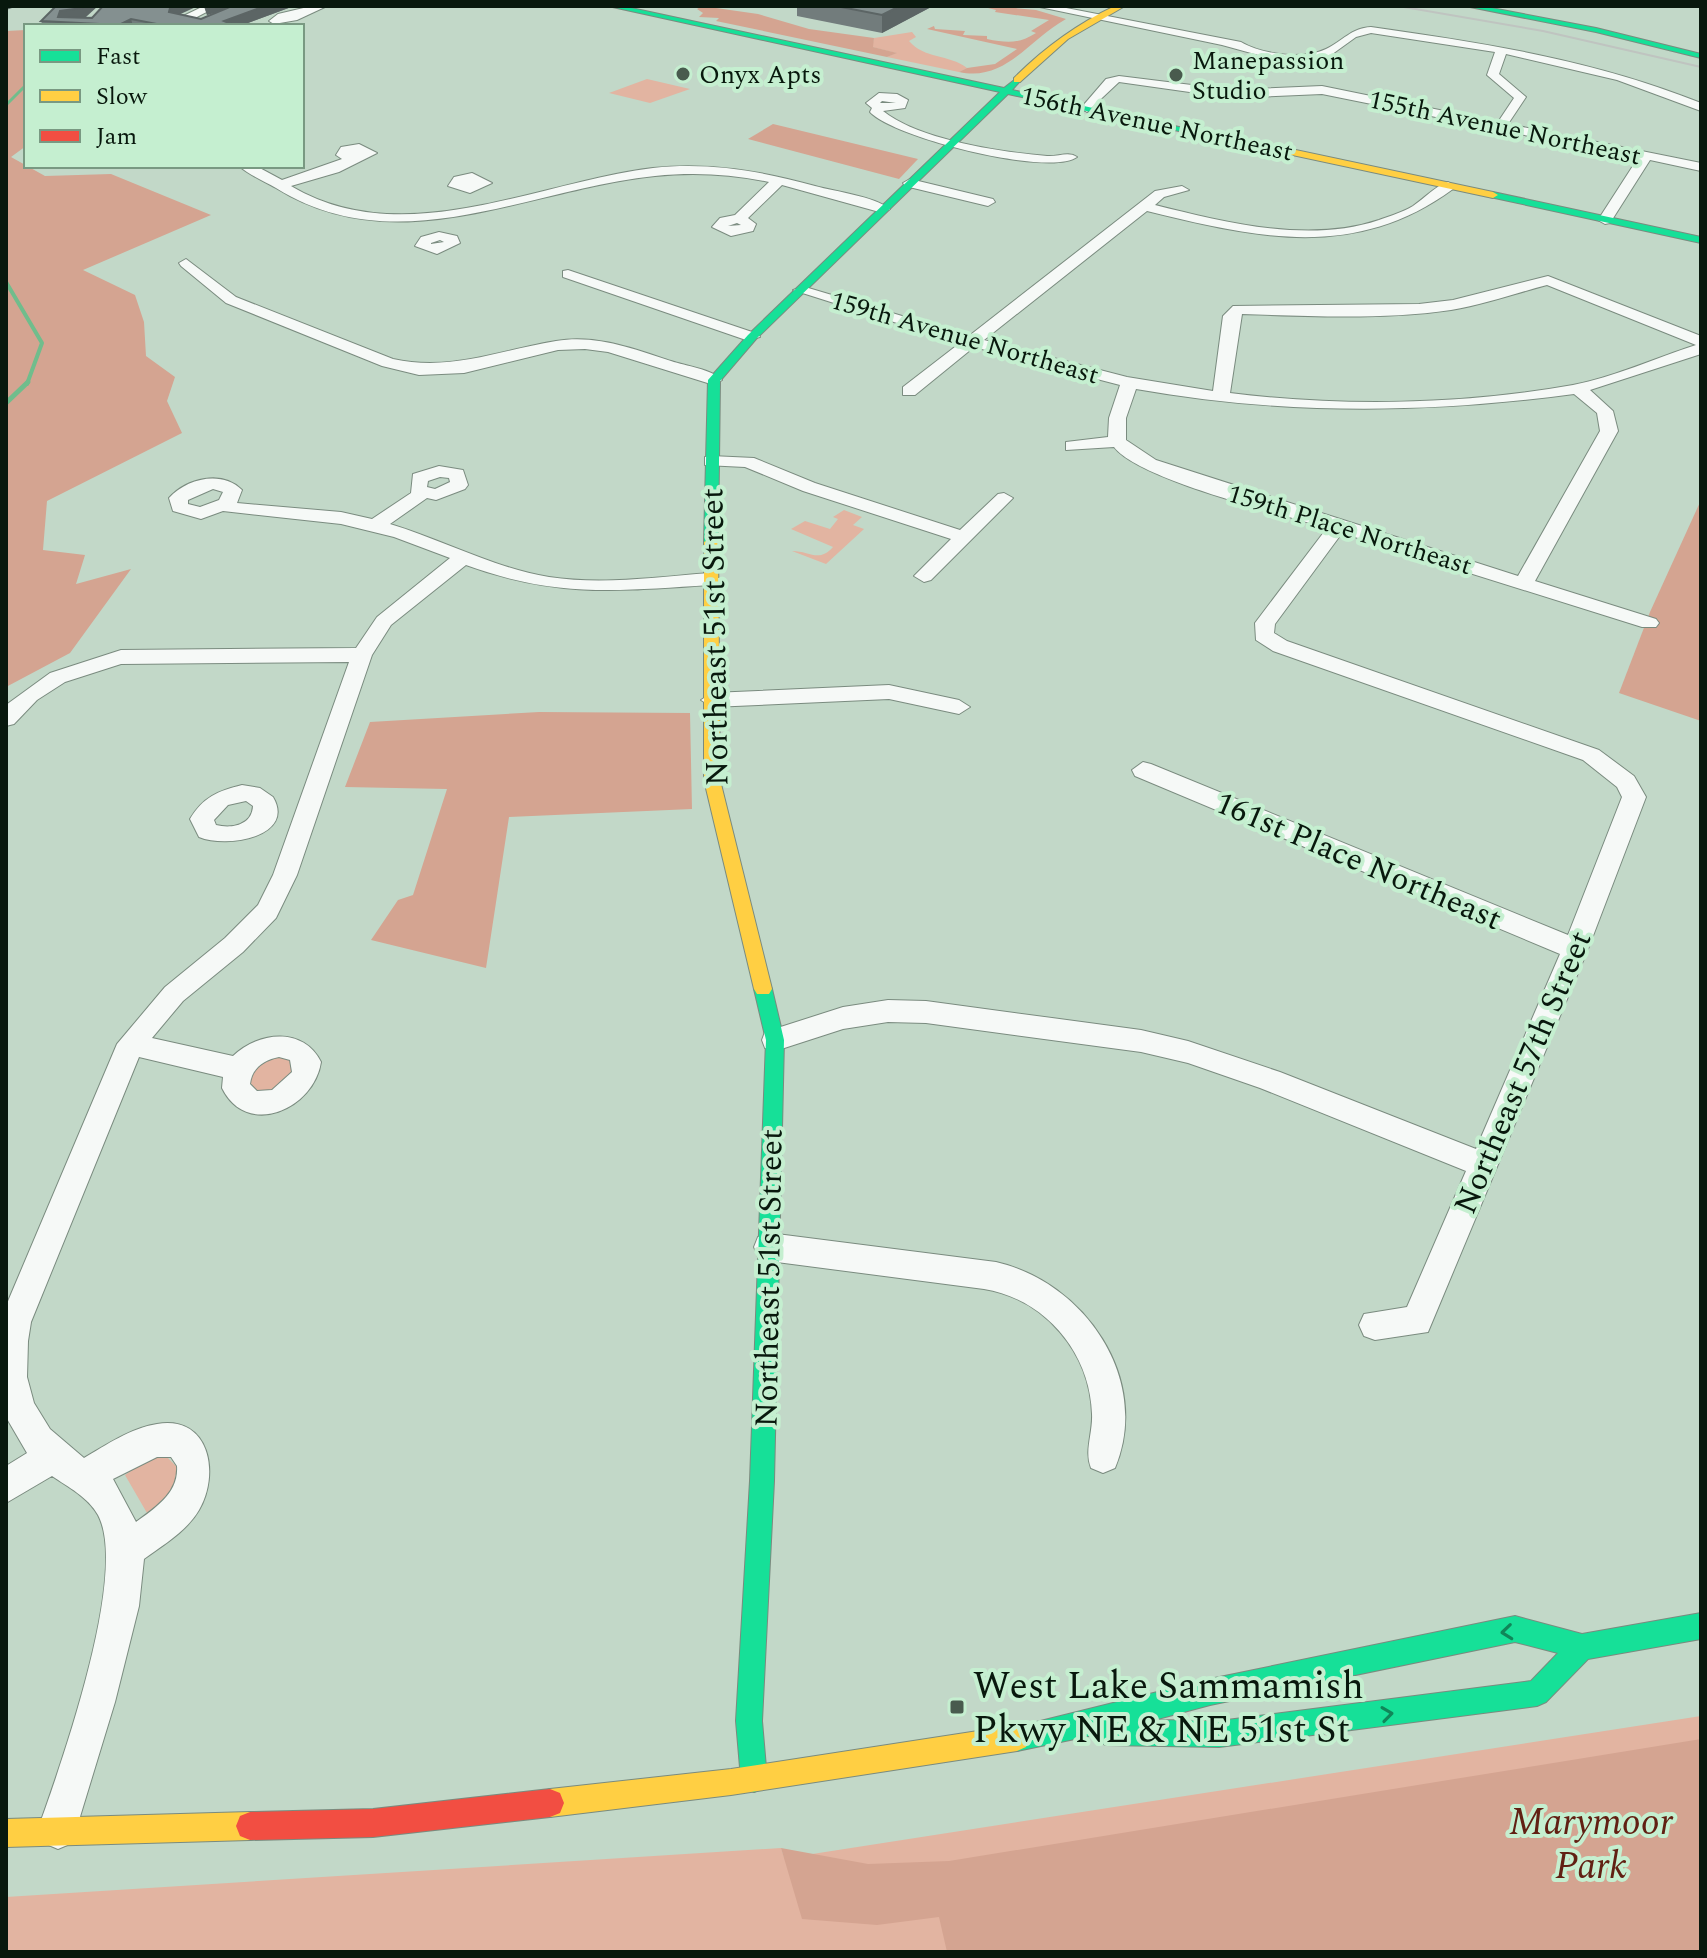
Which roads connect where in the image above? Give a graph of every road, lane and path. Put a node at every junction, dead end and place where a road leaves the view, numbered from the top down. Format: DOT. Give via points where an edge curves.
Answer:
graph roads {
  1 [pos="213,6"];
  2 [pos="248,6"];
  3 [pos="322,6"];
  4 [pos="612,6"];
  5 [pos="1040,6"];
  6 [pos="1121,6"];
  7 [pos="1469,6"];
  8 [pos="1516,6"];
  9 [pos="1539,6"];
  10 [pos="1617,16"];
  11 [pos="1091,18"];
  12 [pos="1701,38"];
  13 [pos="1701,48"];
  14 [pos="1502,49"];
  15 [pos="1701,56"];
  16 [pos="1029,66"];
  17 [pos="940,76"];
  18 [pos="1006,91"];
  19 [pos="1668,92"];
  20 [pos="1652,94"];
  21 [pos="1359,97"];
  22 [pos="880,107"];
  23 [pos="1701,107"];
  24 [pos="1087,108"];
  25 [pos="1348,108"];
  26 [pos="1502,131"];
  27 [pos="954,141"];
  28 [pos="1646,156"];
  29 [pos="1071,157"];
  30 [pos="351,159"];
  31 [pos="1701,167"];
  32 [pos="250,168"];
  33 [pos="777,182"];
  34 [pos="910,183"];
  35 [pos="281,185"];
  36 [pos="1448,186"];
  37 [pos="475,188"];
  38 [pos="1182,190"];
  39 [pos="1144,206"];
  40 [pos="495,208"];
  41 [pos="883,209"];
  42 [pos="978,214"];
  43 [pos="435,218"];
  44 [pos="739,219"];
  45 [pos="1605,220"];
  46 [pos="437,237"];
  47 [pos="1701,240"];
  48 [pos="186,263"];
  49 [pos="568,274"];
  50 [pos="800,290"];
  51 [pos="752,337"];
  52 [pos="972,340"];
  53 [pos="1701,342"];
  54 [pos="1701,349"];
  55 [pos="714,380"];
  56 [pos="1130,382"];
  57 [pos="1578,389"];
  58 [pos="909,391"];
  59 [pos="1221,395"];
  60 [pos="1117,441"];
  61 [pos="1072,446"];
  62 [pos="711,461"];
  63 [pos="422,493"];
  64 [pos="1004,498"];
  65 [pos="224,506"];
  66 [pos="376,525"];
  67 [pos="1338,526"];
  68 [pos="963,537"];
  69 [pos="464,557"];
  70 [pos="924,576"];
  71 [pos="710,579"];
  72 [pos="1523,584"];
  73 [pos="1649,623"];
  74 [pos="362,655"];
  75 [pos="712,700"];
  76 [pos="959,707"];
  77 [pos="6,719"];
  78 [pos="1143,770"];
  79 [pos="305,813"];
  80 [pos="265,815"];
  81 [pos="1575,949"];
  82 [pos="775,1040"];
  83 [pos="131,1044"];
  84 [pos="239,1069"];
  85 [pos="1484,1165"];
  86 [pos="769,1247"];
  87 [pos="1375,1325"];
  88 [pos="9,1394"];
  89 [pos="52,1456"];
  90 [pos="1103,1456"];
  91 [pos="87,1476"];
  92 [pos="6,1486"];
  93 [pos="126,1551"];
  94 [pos="1701,1626"];
  95 [pos="1582,1647"];
  96 [pos="1060,1731"];
  97 [pos="754,1779"];
  98 [pos="58,1829"];
  99 [pos="6,1833"];
  1 -- 2 [label="street" via="180,20 202,23"];
  2 -- 3 [label="street" via="277,18"];
  4 -- 17 [label="main road, 156th Avenue Northeast"];
  5 -- 11 [label="street"];
  6 -- 11 [label="main road"];
  7 -- 15 [label="main road"];
  8 -- 15 [label="main road"];
  9 -- 13 [label="main road"];
  10 -- 12 [label="main road"];
  11 -- 14 [label="street" via="1287,55 1323,54 1364,30"];
  11 -- 16 [label="main road"];
  14 -- 19 [label="street" via="1564,60"];
  14 -- 26 [label="street" via="1493,75 1520,97"];
  16 -- 17 [label="main road" via="988,77"];
  16 -- 18 [label="main road"];
  17 -- 18 [label="main road, 156th Avenue Northeast"];
  18 -- 24 [label="main road, 156th Avenue Northeast"];
  18 -- 27 [label="main road"];
  19 -- 20 [label="street"];
  19 -- 23 [label="street"];
  21 -- 24 [label="street, 155th Avenue Northeast" via="1307,89 1232,94 1115,76"];
  21 -- 25 [label="street"];
  21 -- 26 [label="street, 155th Avenue Northeast"];
  22 -- 27 [label="street" via="878,114 896,125 920,136"];
  24 -- 36 [label="main road, 156th Avenue Northeast"];
  26 -- 28 [label="street, 155th Avenue Northeast"];
  27 -- 29 [label="street" via="1050,160"];
  27 -- 34 [label="main road"];
  28 -- 31 [label="street, 155th Avenue Northeast"];
  28 -- 45 [label="street"];
  30 -- 35 [label="street"];
  32 -- 35 [label="street"];
  33 -- 40 [label="street" via="720,170 659,172"];
  33 -- 41 [label="street"];
  33 -- 44 [label="street"];
  34 -- 41 [label="main road"];
  34 -- 42 [label="street" via="995,198"];
  35 -- 43 [label="street" via="307,201 340,211"];
  36 -- 39 [label="street" via="1411,214 1344,230 1237,227"];
  36 -- 45 [label="main road, 156th Avenue Northeast"];
  37 -- 40 [label="street"];
  38 -- 39 [label="street" via="1160,194"];
  39 -- 52 [label="street"];
  40 -- 43 [label="street"];
  41 -- 50 [label="main road"];
  43 -- 46 [label="street"];
  45 -- 47 [label="main road, 156th Avenue Northeast"];
  48 -- 55 [label="street" via="231,300 388,363 419,370 464,368 558,345 585,344"];
  49 -- 51 [label="street"];
  50 -- 51 [label="main road"];
  50 -- 52 [label="street, 159th Avenue Northeast"];
  51 -- 55 [label="main road"];
  52 -- 56 [label="street, 159th Avenue Northeast"];
  52 -- 58 [label="street"];
  53 -- 59 [label="street" via="1548,277 1490,297 1419,309 1332,312 1232,306"];
  54 -- 57 [label="street, 159th Avenue Northeast"];
  55 -- 62 [label="main road, Northeast 51st Street"];
  56 -- 59 [label="street, 159th Avenue Northeast"];
  56 -- 60 [label="street" via="1113,427"];
  57 -- 59 [label="street, 159th Avenue Northeast" via="1473,403 1364,406"];
  57 -- 72 [label="street" via="1605,411 1609,431"];
  60 -- 61 [label="street"];
  60 -- 67 [label="street, 159th Place Northeast" via="1170,473"];
  62 -- 68 [label="street" via="748,462"];
  62 -- 71 [label="main road, Northeast 51st Street"];
  63 -- 66 [label="street"];
  64 -- 68 [label="street"];
  65 -- 66 [label="street"];
  66 -- 69 [label="street"];
  67 -- 72 [label="street, 159th Place Northeast"];
  67 -- 81 [label="street, Northeast 57th Street" via="1254,636 1591,755 1626,782 1634,797 1631,809"];
  68 -- 70 [label="street"];
  69 -- 71 [label="street" via="528,579 564,584"];
  69 -- 74 [label="street" via="384,621"];
  71 -- 75 [label="main road, Northeast 51st Street"];
  72 -- 73 [label="street, 159th Place Northeast"];
  74 -- 77 [label="street" via="121,657 51,680 20,701"];
  74 -- 79 [label="street"];
  75 -- 76 [label="street" via="889,692"];
  75 -- 82 [label="main road, Northeast 51st Street" via="712,780"];
  78 -- 81 [label="street, 161st Place Northeast"];
  79 -- 80 [label="street"];
  79 -- 83 [label="street" via="267,911 174,994"];
  81 -- 85 [label="street, Northeast 57th Street"];
  82 -- 85 [label="street" via="843,1018 888,1011 1141,1041 1270,1080"];
  82 -- 86 [label="main road, Northeast 51st Street"];
  83 -- 84 [label="street"];
  83 -- 88 [label="street" via="15,1322 8,1357"];
  85 -- 87 [label="street, Northeast 57th Street" via="1417,1321"];
  86 -- 90 [label="street" via="984,1275 1026,1286 1060,1310 1097,1357 1108,1397 1110,1437"];
  86 -- 97 [label="main road, Northeast 51st Street" via="749,1721"];
  88 -- 89 [label="street"];
  89 -- 91 [label="street"];
  89 -- 92 [label="street"];
  91 -- 93 [label="street" via="113,1507"];
  91 -- 93 [label="street" via="157,1439 183,1445 191,1455 193,1485 184,1502"];
  93 -- 98 [label="street" via="123,1599"];
  94 -- 95 [label="main road"];
  95 -- 96 [label="main road, one-way" via="1515,1629 1210,1692"];
  96 -- 95 [label="main road, one-way" via="1219,1734 1537,1693"];
  96 -- 97 [label="main road"];
  97 -- 98 [label="main road" via="373,1823"];
  98 -- 99 [label="main road"];
}
